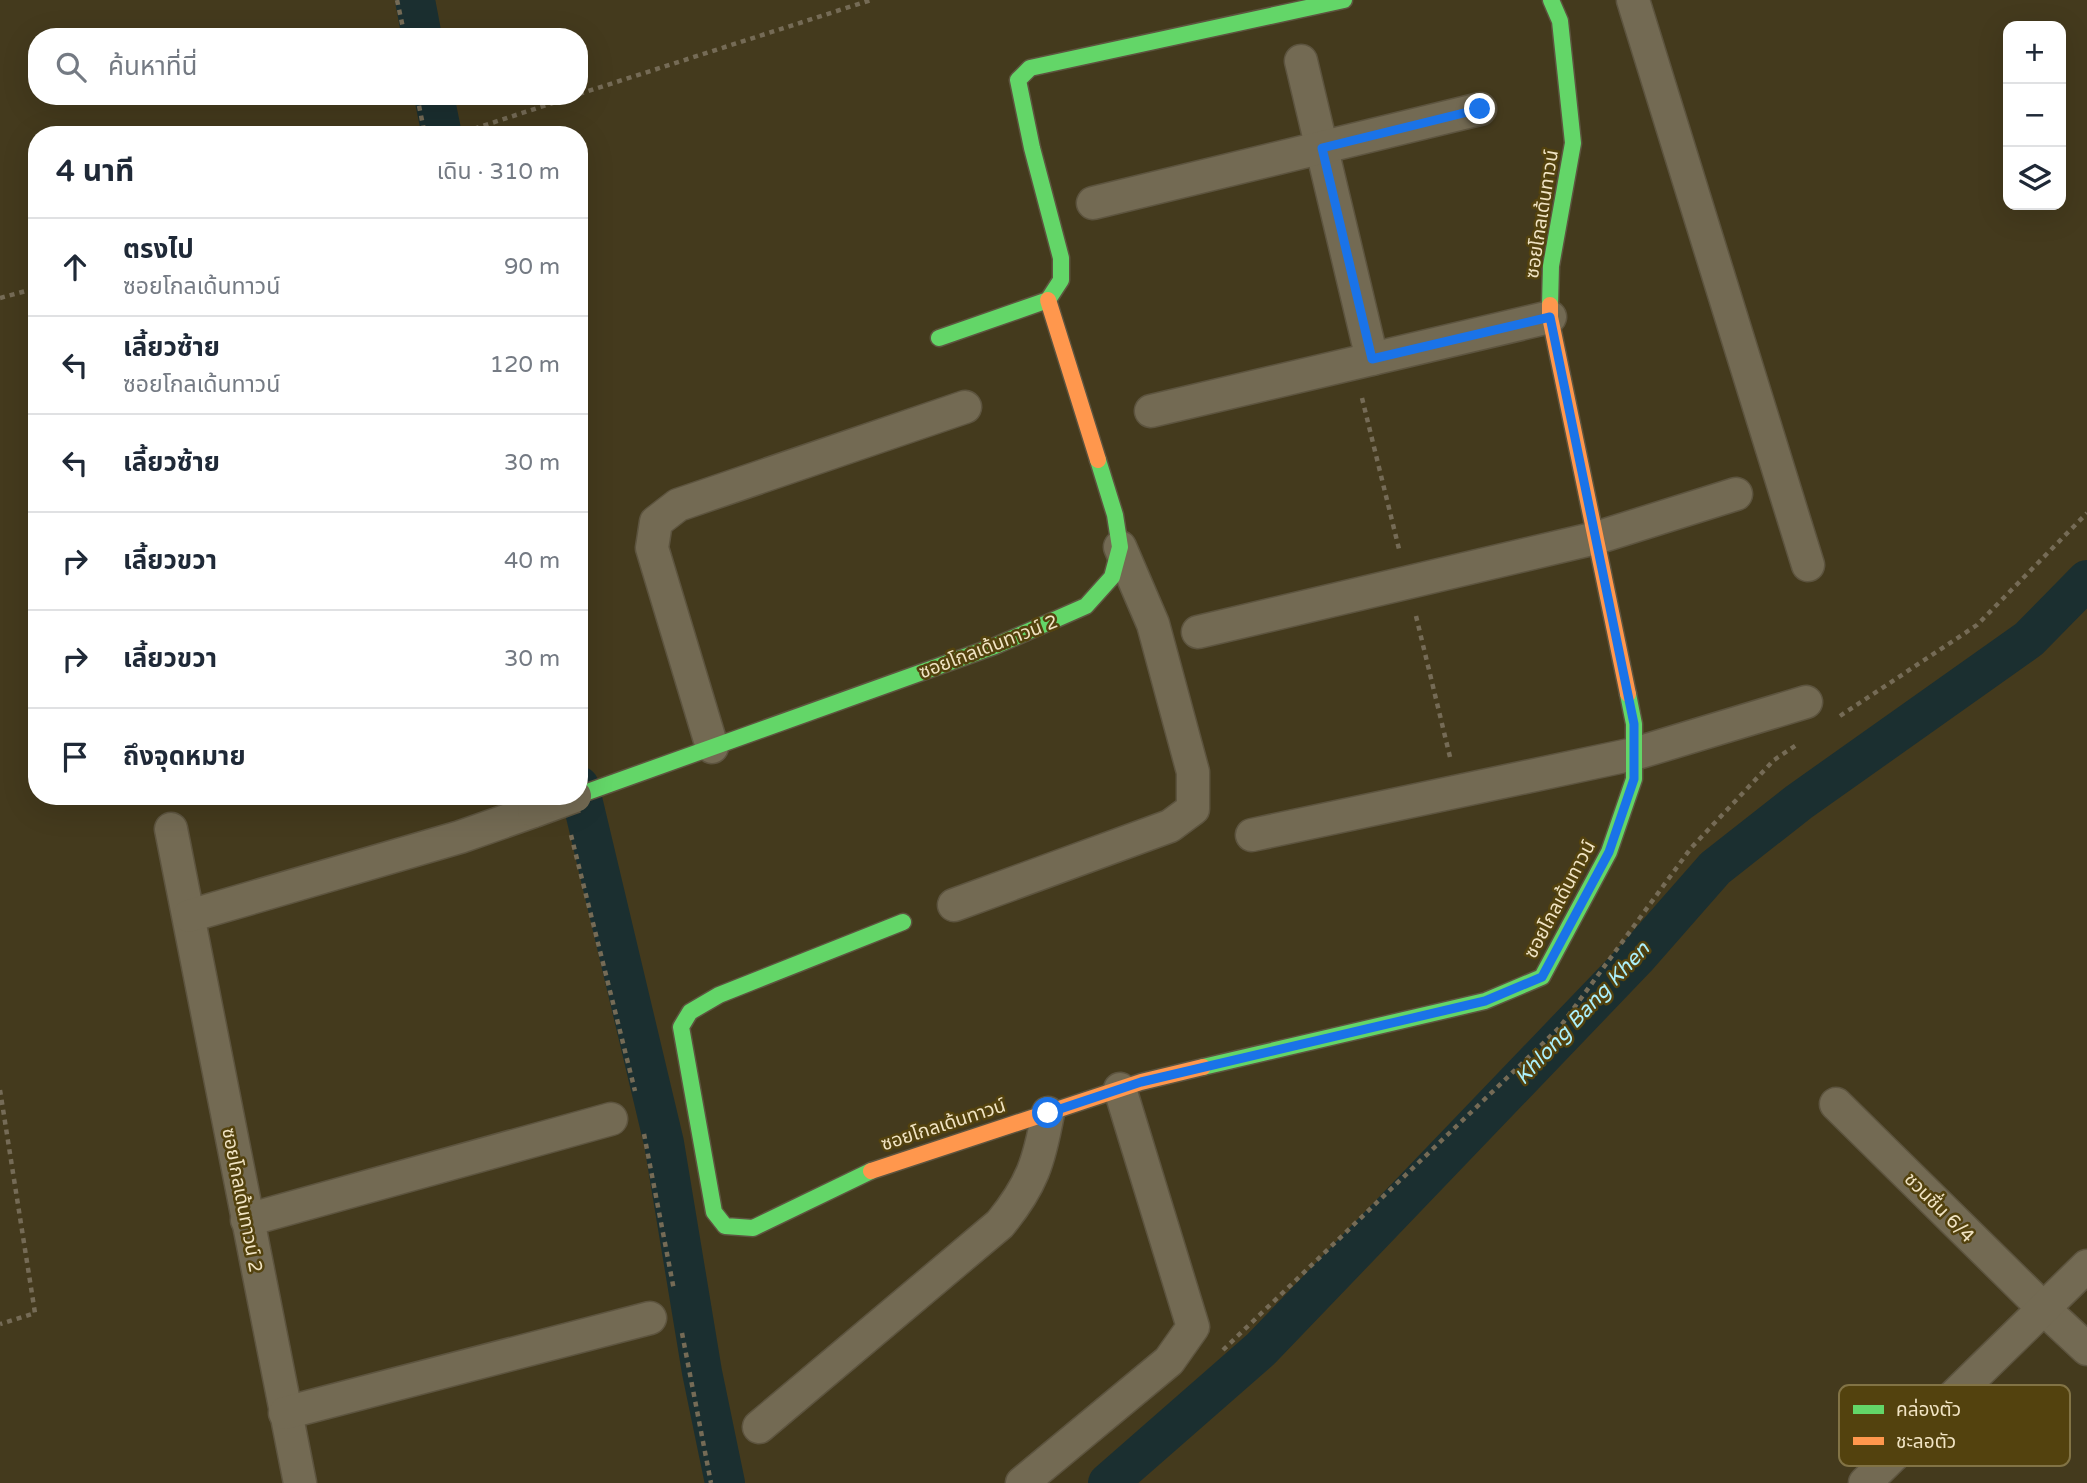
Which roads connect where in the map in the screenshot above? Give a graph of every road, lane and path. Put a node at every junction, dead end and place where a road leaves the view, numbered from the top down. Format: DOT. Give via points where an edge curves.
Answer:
graph roads {
  1 [pos="397,0"];
  2 [pos="871,0"];
  3 [pos="1344,0"];
  4 [pos="1551,0"];
  5 [pos="1633,0"];
  6 [pos="403,28"];
  7 [pos="1301,61"];
  8 [pos="588,91"];
  9 [pos="419,105"];
  10 [pos="546,105"];
  11 [pos="1480,109"];
  12 [pos="423,126"];
  13 [pos="482,126"];
  14 [pos="1322,148"];
  15 [pos="1093,203"];
  16 [pos="28,290"];
  17 [pos="0,298"];
  18 [pos="1048,300"];
  19 [pos="1550,317"];
  20 [pos="939,338"];
  21 [pos="1372,359"];
  22 [pos="965,407"];
  23 [pos="1152,411"];
  24 [pos="1736,494"];
  25 [pos="1595,538"];
  26 [pos="1120,547"];
  27 [pos="1808,565"];
  28 [pos="1198,632"];
  29 [pos="1806,702"];
  30 [pos="712,747"];
  31 [pos="1634,754"];
  32 [pos="588,791"];
  33 [pos="550,805"];
  34 [pos="171,829"];
  35 [pos="1252,835"];
  36 [pos="954,905"];
  37 [pos="188,916"];
  38 [pos="903,922"];
  39 [pos="0,1090"];
  40 [pos="1120,1090"];
  41 [pos="1836,1104"];
  42 [pos="1048,1113"];
  43 [pos="611,1119"];
  44 [pos="247,1220"];
  45 [pos="2087,1266"];
  46 [pos="2044,1309"];
  47 [pos="650,1318"];
  48 [pos="0,1324"];
  49 [pos="2087,1349"];
  50 [pos="1966,1385"];
  51 [pos="285,1413"];
  52 [pos="759,1427"];
  53 [pos="1882,1466"];
  54 [pos="300,1483"];
  55 [pos="1022,1483"];
  56 [pos="1865,1483"];
  1 -- 6 [label="path"];
  2 -- 8 [label="path"];
  3 -- 18 [label="street" via="1030,68 1018,80 1061,258 1061,280"];
  4 -- 19 [label="street, ซอยโกลเด้นทาวน์" via="1560,21 1573,143 1551,266"];
  5 -- 27 [label="street"];
  7 -- 14 [label="street"];
  9 -- 12 [label="path"];
  10 -- 13 [label="path"];
  11 -- 14 [label="street"];
  14 -- 15 [label="street"];
  14 -- 21 [label="street"];
  16 -- 17 [label="path"];
  18 -- 20 [label="street"];
  18 -- 26 [label="street, ซอยโกลเด้นทาวน์ 2" via="1115,515"];
  19 -- 21 [label="street"];
  19 -- 25 [label="street, ซอยโกลเด้นทาวน์"];
  21 -- 23 [label="street"];
  22 -- 30 [label="street" via="678,505 656,522 652,548"];
  24 -- 25 [label="street"];
  25 -- 28 [label="street"];
  25 -- 31 [label="street, ซอยโกลเด้นทาวน์" via="1634,724"];
  26 -- 30 [label="street, ซอยโกลเด้นทาวน์ 2" via="1112,577 1086,607 995,646"];
  26 -- 36 [label="street" via="1153,624 1193,772 1193,809 1170,826"];
  29 -- 31 [label="street"];
  30 -- 32 [label="street, ซอยโกลเด้นทาวน์ 2"];
  31 -- 35 [label="street"];
  31 -- 40 [label="street, ซอยโกลเด้นทาวน์" via="1634,779 1609,852 1542,977 1485,1001"];
  33 -- 37 [label="street, ซอยโกลเด้นทาวน์ 2, bridge" via="460,837"];
  34 -- 37 [label="street, ซอยโกลเด้นทาวน์ 2"];
  37 -- 44 [label="street, ซอยโกลเด้นทาวน์ 2"];
  38 -- 42 [label="street, ซอยโกลเด้นทาวน์" via="719,995 690,1012 681,1027 714,1212 725,1226 753,1228 882,1166"];
  39 -- 48 [label="path" via="34,1312"];
  40 -- 42 [label="street, ซอยโกลเด้นทาวน์"];
  40 -- 55 [label="street" via="1193,1327 1169,1361"];
  41 -- 46 [label="street, ชวนชื่น 6/4"];
  42 -- 52 [label="street" via="1040,1156 1021,1198 1000,1224"];
  43 -- 44 [label="street"];
  44 -- 51 [label="street, ซอยโกลเด้นทาวน์ 2"];
  45 -- 46 [label="street"];
  46 -- 49 [label="street, ชวนชื่น 6/4"];
  46 -- 50 [label="street"];
  47 -- 51 [label="street"];
  51 -- 54 [label="street, ซอยโกลเด้นทาวน์ 2"];
  53 -- 56 [label="street"];
}
